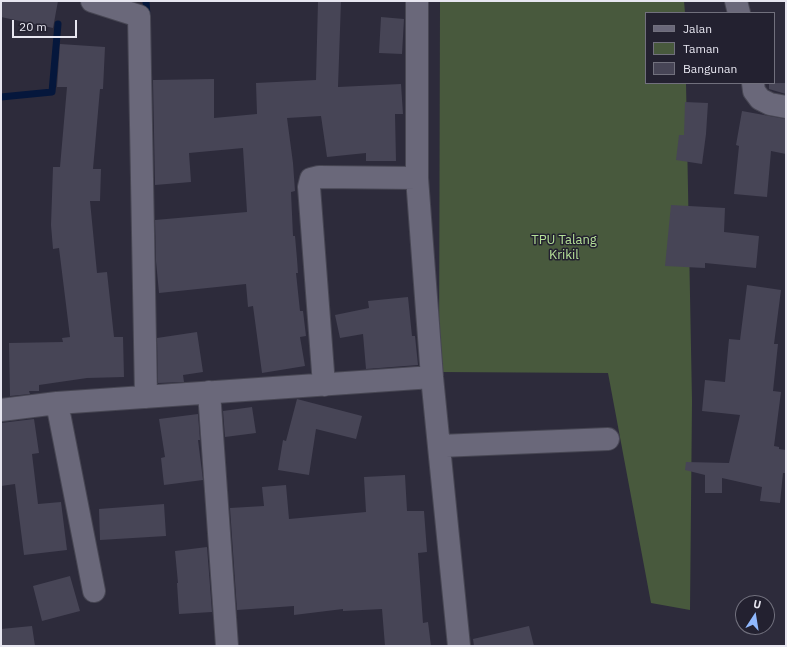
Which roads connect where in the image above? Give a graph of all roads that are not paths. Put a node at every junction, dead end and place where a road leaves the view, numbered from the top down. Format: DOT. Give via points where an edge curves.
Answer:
graph roads {
  1 [pos="92,1"];
  2 [pos="417,1"];
  3 [pos="736,1"];
  4 [pos="139,8"];
  5 [pos="739,12"];
  6 [pos="752,84"];
  7 [pos="786,107"];
  8 [pos="417,178"];
  9 [pos="432,377"];
  10 [pos="324,385"];
  11 [pos="209,392"];
  12 [pos="146,397"];
  13 [pos="57,403"];
  14 [pos="1,410"];
  15 [pos="608,439"];
  16 [pos="440,446"];
  17 [pos="94,591"];
  18 [pos="227,646"];
  19 [pos="459,646"];
  1 -- 4 [label="street"];
  2 -- 8 [label="street"];
  3 -- 5 [label="street"];
  4 -- 12 [label="street"];
  6 -- 7 [label="street" via="760,99"];
  8 -- 9 [label="street"];
  8 -- 10 [label="street" via="311,179 309,187"];
  9 -- 10 [label="street"];
  9 -- 16 [label="street"];
  10 -- 11 [label="street"];
  11 -- 12 [label="street"];
  11 -- 18 [label="street"];
  12 -- 13 [label="street"];
  13 -- 14 [label="street"];
  13 -- 17 [label="street"];
  15 -- 16 [label="street"];
  16 -- 19 [label="street"];
}
